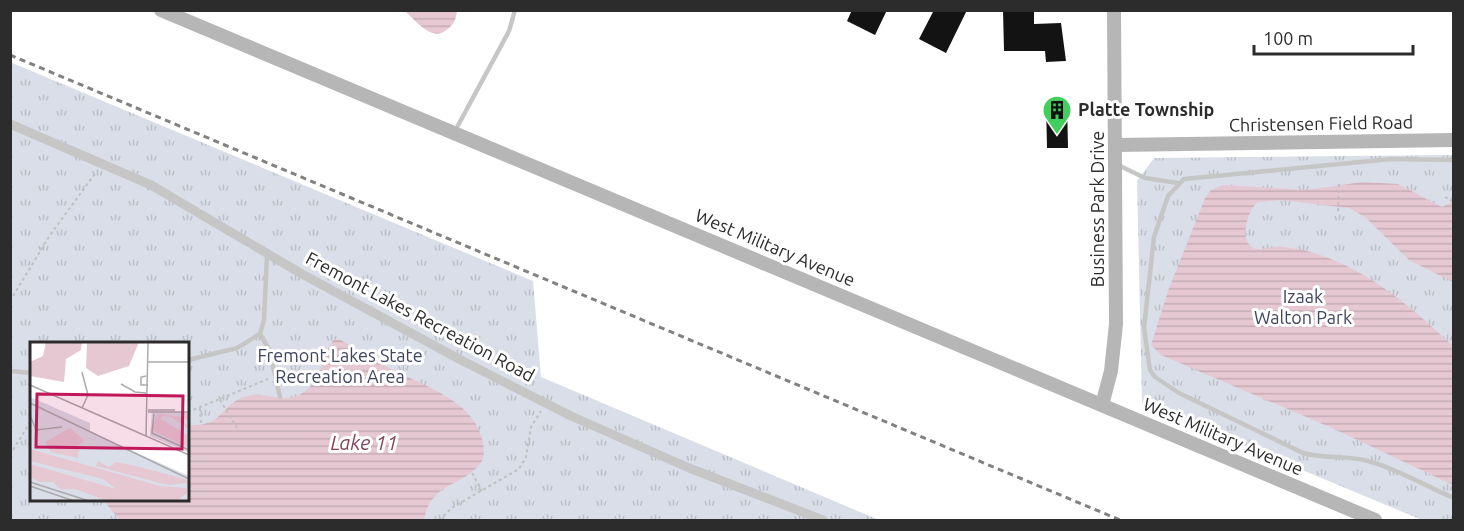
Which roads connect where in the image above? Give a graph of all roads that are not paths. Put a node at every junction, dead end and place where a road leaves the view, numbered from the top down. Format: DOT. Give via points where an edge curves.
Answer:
graph roads {
  1 [pos="161,10"];
  2 [pos="515,10"];
  3 [pos="1114,10"];
  4 [pos="10,124"];
  5 [pos="454,133"];
  6 [pos="1454,140"];
  7 [pos="1117,145"];
  8 [pos="1454,160"];
  9 [pos="1117,164"];
  10 [pos="1178,183"];
  11 [pos="267,253"];
  12 [pos="260,334"];
  13 [pos="189,360"];
  14 [pos="10,371"];
  15 [pos="30,374"];
  16 [pos="280,397"];
  17 [pos="1102,405"];
  18 [pos="1454,498"];
  19 [pos="822,520"];
  20 [pos="1375,520"];
  1 -- 5 [label="street, West Military Avenue"];
  2 -- 5 [label="lane" via="509,31"];
  3 -- 7 [label="street, Business Park Drive"];
  4 -- 11 [label="street, Fremont Lakes Recreation Road" via="158,189"];
  5 -- 17 [label="street, West Military Avenue"];
  6 -- 7 [label="street, Christensen Field Road"];
  7 -- 9 [label="street, Business Park Drive"];
  8 -- 10 [label="lane" via="1384,159 1191,178"];
  9 -- 10 [label="lane" via="1145,178"];
  9 -- 17 [label="street, Business Park Drive" via="1116,324 1111,371"];
  10 -- 18 [label="lane" via="1168,196 1154,237 1145,309 1145,354 1155,377 1179,393 1303,453 1373,462"];
  11 -- 12 [label="lane"];
  11 -- 19 [label="street, Fremont Lakes Recreation Road" via="544,403 661,456"];
  12 -- 13 [label="lane" via="237,348"];
  12 -- 16 [label="lane" via="267,343"];
  14 -- 15 [label="lane"];
  17 -- 20 [label="street, West Military Avenue"];
}
